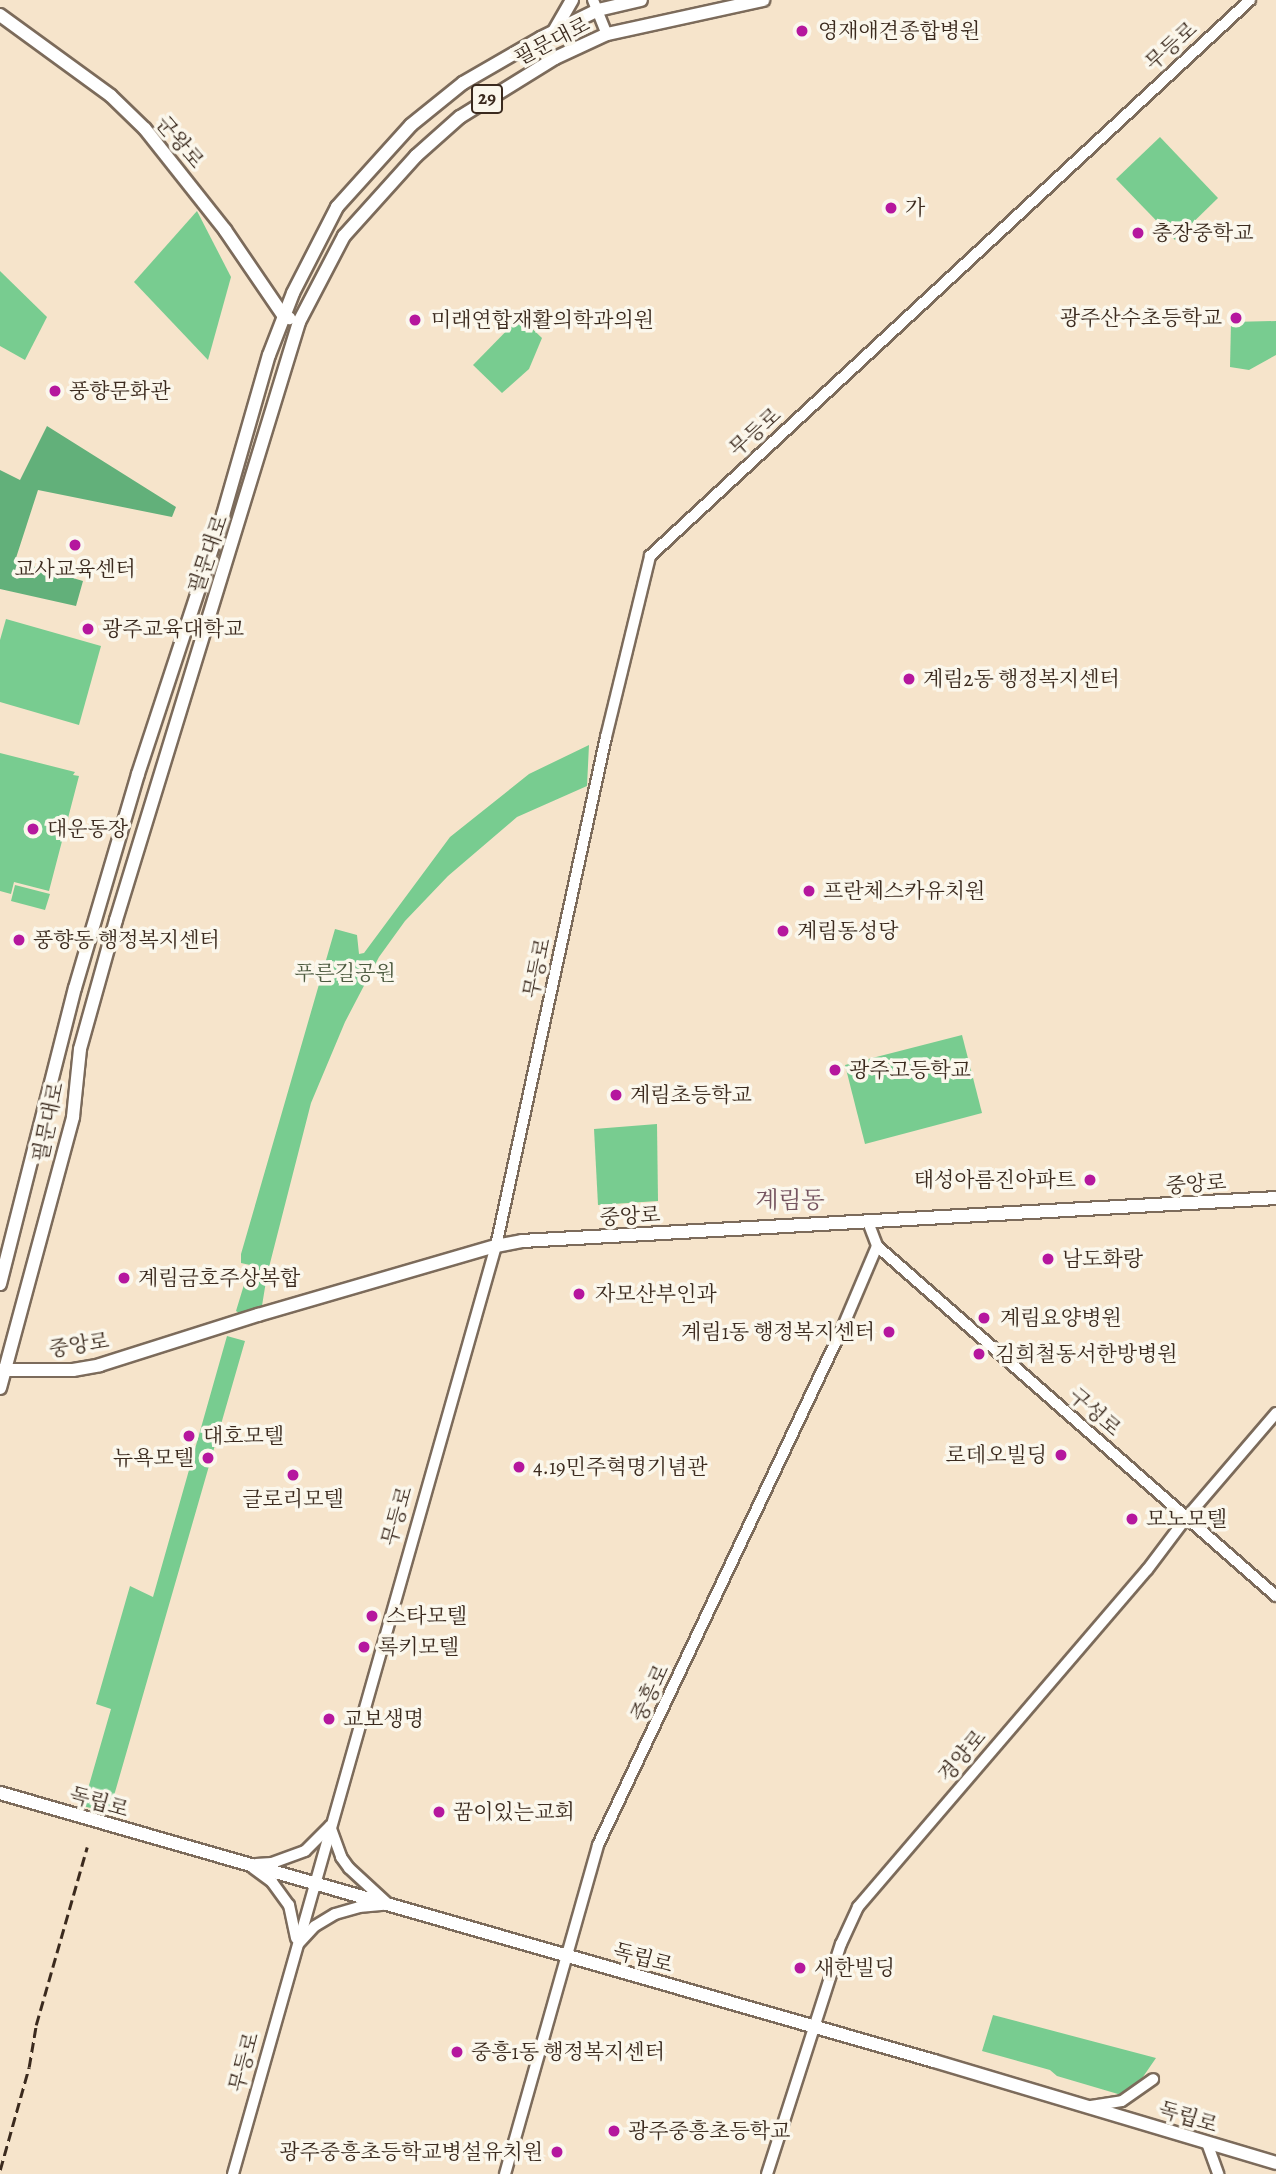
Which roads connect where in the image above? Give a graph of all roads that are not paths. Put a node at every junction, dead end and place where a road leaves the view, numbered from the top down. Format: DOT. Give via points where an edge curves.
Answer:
graph roads {
  1 [pos="572,0"];
  2 [pos="763,0"];
  3 [pos="1250,0"];
  4 [pos="635,1"];
  5 [pos="596,5"];
  6 [pos="0,15"];
  7 [pos="553,33"];
  8 [pos="607,34"];
  9 [pos="283,315"];
  10 [pos="299,322"];
  11 [pos="1276,1198"];
  12 [pos="868,1222"];
  13 [pos="496,1246"];
  14 [pos="877,1246"];
  15 [pos="0,1284"];
  16 [pos="1,1371"];
  17 [pos="0,1388"];
  18 [pos="1276,1413"];
  19 [pos="1187,1517"];
  20 [pos="1276,1596"];
  21 [pos="0,1793"];
  22 [pos="330,1826"];
  23 [pos="249,1865"];
  24 [pos="314,1884"];
  25 [pos="389,1905"];
  26 [pos="296,1946"];
  27 [pos="567,1957"];
  28 [pos="814,2026"];
  29 [pos="1153,2079"];
  30 [pos="1088,2106"];
  31 [pos="1207,2143"];
  32 [pos="1276,2163"];
  33 [pos="233,2174"];
  34 [pos="505,2174"];
  35 [pos="767,2174"];
  36 [pos="1218,2174"];
  1 -- 7 [label="main road"];
  2 -- 8 [label="main road, 필문대로 / 29"];
  3 -- 13 [label="street, 무등로" via="650,556 606,737"];
  4 -- 5 [label="main road, 필문대로 / 29"];
  5 -- 7 [label="main road, 필문대로 / 29"];
  5 -- 8 [label="street"];
  6 -- 9 [label="main road, 군왕로" via="111,96 145,129 220,224"];
  7 -- 9 [label="main road, 필문대로 / 29" via="463,83 384,152 330,220"];
  8 -- 10 [label="main road, 필문대로 / 29" via="509,85 460,117 416,156 344,236"];
  9 -- 10 [label="main road"];
  9 -- 15 [label="main road, 필문대로 / 29" via="75,988"];
  10 -- 16 [label="main road, 필문대로 / 29" via="83,1036 73,1117"];
  11 -- 12 [label="main road, 중앙로"];
  12 -- 13 [label="main road, 중앙로"];
  12 -- 14 [label="street, 구성로"];
  13 -- 16 [label="main road, 중앙로" via="100,1365"];
  13 -- 22 [label="street, 무등로"];
  14 -- 19 [label="street, 구성로"];
  14 -- 27 [label="street, 중흥로" via="598,1845"];
  16 -- 17 [label="main road, 필문대로"];
  18 -- 19 [label="street, 경양로"];
  19 -- 20 [label="street, 구성로"];
  19 -- 28 [label="street, 경양로" via="1147,1570 858,1907"];
  21 -- 23 [label="main road, 독립로"];
  22 -- 23 [label="street" via="298,1854"];
  22 -- 24 [label="street, 무등로"];
  22 -- 25 [label="street" via="349,1868"];
  23 -- 24 [label="main road, 독립로"];
  23 -- 26 [label="street" via="272,1882 289,1905"];
  24 -- 25 [label="main road, 독립로"];
  24 -- 26 [label="street, 무등로"];
  25 -- 26 [label="street" via="335,1913"];
  25 -- 27 [label="main road, 독립로"];
  26 -- 33 [label="street, 무등로"];
  27 -- 28 [label="main road, 독립로"];
  27 -- 34 [label="street, 중흥로"];
  28 -- 30 [label="main road, 독립로"];
  28 -- 35 [label="street, 경양로"];
  29 -- 30 [label="street" via="1122,2101"];
  30 -- 31 [label="main road, 독립로"];
  31 -- 32 [label="main road, 독립로"];
  31 -- 36 [label="street"];
}
